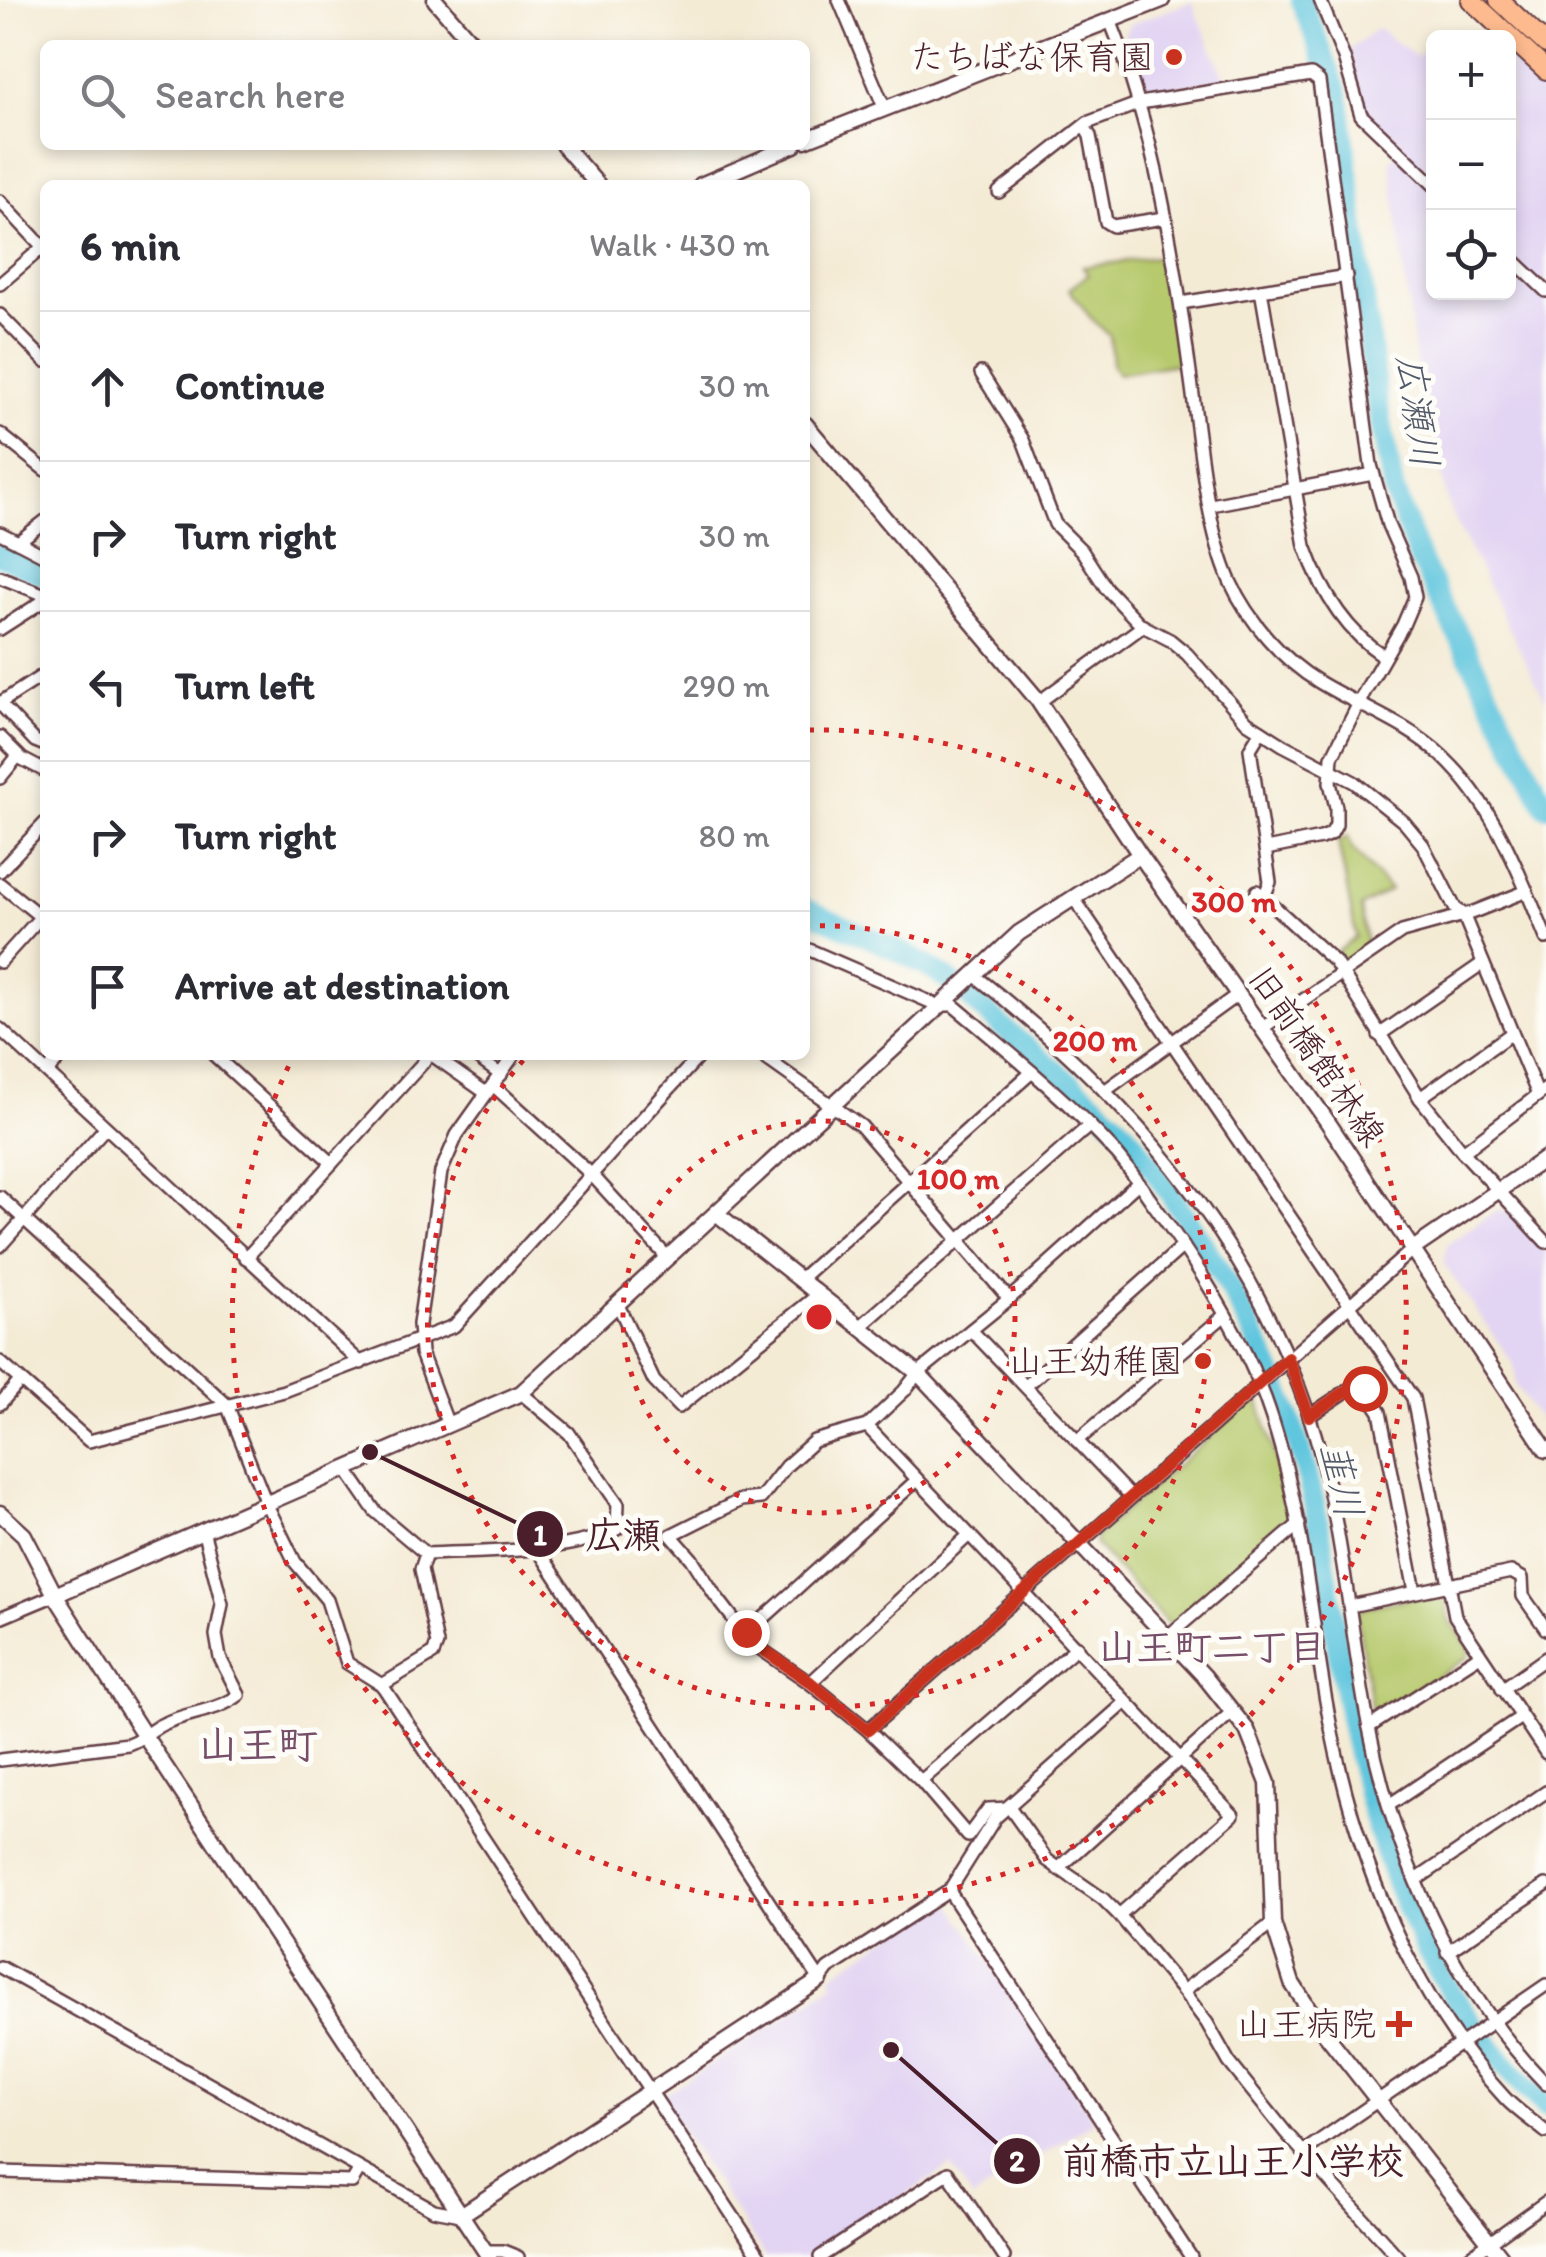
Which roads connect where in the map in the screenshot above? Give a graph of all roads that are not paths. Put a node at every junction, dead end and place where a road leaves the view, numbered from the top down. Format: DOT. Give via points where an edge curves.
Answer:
graph roads {
  1 [pos="435,0"];
  2 [pos="839,0"];
  3 [pos="1162,0"];
  4 [pos="1320,0"];
  5 [pos="1472,0"];
  6 [pos="1499,0"];
  7 [pos="1110,20"];
  8 [pos="470,40"];
  9 [pos="1546,44"];
  10 [pos="1546,70"];
  11 [pos="1140,103"];
  12 [pos="884,107"];
  13 [pos="1084,126"];
  14 [pos="810,138"];
  15 [pos="567,150"];
  16 [pos="782,150"];
  17 [pos="1426,177"];
  18 [pos="594,180"];
  19 [pos="713,180"];
  20 [pos="999,192"];
  21 [pos="0,201"];
  22 [pos="1164,218"];
  23 [pos="40,244"];
  24 [pos="40,250"];
  25 [pos="1516,262"];
  26 [pos="1347,276"];
  27 [pos="0,284"];
  28 [pos="1261,290"];
  29 [pos="1546,290"];
  30 [pos="1181,303"];
  31 [pos="0,316"];
  32 [pos="40,356"];
  33 [pos="981,372"];
  34 [pos="810,430"];
  35 [pos="0,434"];
  36 [pos="40,466"];
  37 [pos="1374,474"];
  38 [pos="1294,490"];
  39 [pos="1211,505"];
  40 [pos="40,526"];
  41 [pos="0,533"];
  42 [pos="18,542"];
  43 [pos="40,553"];
  44 [pos="0,577"];
  45 [pos="40,595"];
  46 [pos="40,601"];
  47 [pos="1144,626"];
  48 [pos="0,629"];
  49 [pos="1384,656"];
  50 [pos="40,677"];
  51 [pos="1038,702"];
  52 [pos="0,703"];
  53 [pos="1361,704"];
  54 [pos="1261,730"];
  55 [pos="0,738"];
  56 [pos="40,744"];
  57 [pos="18,756"];
  58 [pos="40,767"];
  59 [pos="1331,768"];
  60 [pos="0,778"];
  61 [pos="40,828"];
  62 [pos="1266,849"];
  63 [pos="1140,855"];
  64 [pos="0,871"];
  65 [pos="0,884"];
  66 [pos="1527,891"];
  67 [pos="1074,897"];
  68 [pos="40,912"];
  69 [pos="1463,914"];
  70 [pos="40,917"];
  71 [pos="1546,938"];
  72 [pos="810,950"];
  73 [pos="0,962"];
  74 [pos="1483,963"];
  75 [pos="1344,974"];
  76 [pos="971,976"];
  77 [pos="1236,995"];
  78 [pos="943,1000"];
  79 [pos="0,1029"];
  80 [pos="1261,1029"];
  81 [pos="1512,1033"];
  82 [pos="1379,1035"];
  83 [pos="1172,1042"];
  84 [pos="58,1060"];
  85 [pos="220,1060"];
  86 [pos="426,1060"];
  87 [pos="442,1060"];
  88 [pos="477,1060"];
  89 [pos="511,1060"];
  90 [pos="696,1060"];
  91 [pos="767,1060"];
  92 [pos="47,1072"];
  93 [pos="1032,1072"];
  94 [pos="494,1085"];
  95 [pos="1106,1090"];
  96 [pos="1542,1092"];
  97 [pos="1420,1098"];
  98 [pos="832,1105"];
  99 [pos="1090,1126"];
  100 [pos="106,1128"];
  101 [pos="1463,1152"];
  102 [pos="1546,1158"];
  103 [pos="332,1162"];
  104 [pos="593,1176"];
  105 [pos="909,1182"];
  106 [pos="1138,1182"];
  107 [pos="1499,1192"];
  108 [pos="0,1197"];
  109 [pos="716,1213"];
  110 [pos="24,1220"];
  111 [pos="1541,1228"];
  112 [pos="960,1241"];
  113 [pos="1546,1242"];
  114 [pos="0,1246"];
  115 [pos="1183,1246"];
  116 [pos="1413,1249"];
  117 [pos="246,1258"];
  118 [pos="668,1258"];
  119 [pos="800,1279"];
  120 [pos="819,1294"];
  121 [pos="1009,1298"];
  122 [pos="618,1305"];
  123 [pos="1350,1307"];
  124 [pos="1225,1315"];
  125 [pos="860,1328"];
  126 [pos="971,1330"];
  127 [pos="420,1340"];
  128 [pos="0,1362"];
  129 [pos="1285,1362"];
  130 [pos="361,1363"];
  131 [pos="918,1373"];
  132 [pos="20,1381"];
  133 [pos="1262,1381"];
  134 [pos="1026,1386"];
  135 [pos="522,1394"];
  136 [pos="0,1404"];
  137 [pos="227,1405"];
  138 [pos="1309,1416"];
  139 [pos="448,1425"];
  140 [pos="867,1426"];
  141 [pos="1077,1440"];
  142 [pos="1546,1450"];
  143 [pos="346,1468"];
  144 [pos="917,1480"];
  145 [pos="1130,1496"];
  146 [pos="266,1503"];
  147 [pos="0,1513"];
  148 [pos="1299,1524"];
  149 [pos="203,1530"];
  150 [pos="968,1536"];
  151 [pos="1077,1542"];
  152 [pos="536,1548"];
  153 [pos="426,1554"];
  154 [pos="1448,1583"];
  155 [pos="1415,1591"];
  156 [pos="1021,1592"];
  157 [pos="55,1596"];
  158 [pos="1350,1606"];
  159 [pos="0,1618"];
  160 [pos="1546,1629"];
  161 [pos="746,1632"];
  162 [pos="1167,1637"];
  163 [pos="1077,1647"];
  164 [pos="1480,1655"];
  165 [pos="1546,1658"];
  166 [pos="810,1682"];
  167 [pos="382,1685"];
  168 [pos="1502,1688"];
  169 [pos="1126,1702"];
  170 [pos="1233,1711"];
  171 [pos="1522,1718"];
  172 [pos="1369,1727"];
  173 [pos="868,1730"];
  174 [pos="146,1738"];
  175 [pos="1546,1754"];
  176 [pos="1180,1758"];
  177 [pos="0,1760"];
  178 [pos="921,1781"];
  179 [pos="1546,1792"];
  180 [pos="1389,1805"];
  181 [pos="1010,1808"];
  182 [pos="1058,1869"];
  183 [pos="1416,1880"];
  184 [pos="1546,1885"];
  185 [pos="948,1891"];
  186 [pos="1119,1915"];
  187 [pos="1273,1922"];
  188 [pos="1447,1952"];
  189 [pos="0,1967"];
  190 [pos="820,1980"];
  191 [pos="1546,1985"];
  192 [pos="1183,1991"];
  193 [pos="1491,2021"];
  194 [pos="1464,2040"];
  195 [pos="1546,2084"];
  196 [pos="650,2091"];
  197 [pos="1377,2100"];
  198 [pos="1546,2132"];
  199 [pos="1302,2152"];
  200 [pos="360,2170"];
  201 [pos="0,2172"];
  202 [pos="1546,2202"];
  203 [pos="461,2215"];
  204 [pos="1488,2240"];
  205 [pos="487,2254"];
  206 [pos="518,2257"];
  207 [pos="760,2257"];
  208 [pos="820,2257"];
  209 [pos="1004,2257"];
  210 [pos="1191,2257"];
  211 [pos="1398,2257"];
  212 [pos="1468,2257"];
  213 [pos="1501,2257"];
  1 -- 8 [label="street"];
  2 -- 12 [label="street"];
  3 -- 7 [label="street"];
  4 -- 17 [label="street" via="1361,115"];
  5 -- 10 [label="main road"];
  6 -- 9 [label="main road"];
  7 -- 11 [label="street"];
  7 -- 12 [label="street"];
  11 -- 13 [label="street"];
  11 -- 22 [label="street"];
  11 -- 26 [label="street" via="1316,77"];
  12 -- 14 [label="street"];
  13 -- 20 [label="street"];
  13 -- 22 [label="street" via="1106,222"];
  15 -- 18 [label="street"];
  16 -- 19 [label="street"];
  21 -- 23 [label="street"];
  22 -- 30 [label="street"];
  24 -- 27 [label="street"];
  25 -- 29 [label="street"];
  26 -- 28 [label="street"];
  26 -- 37 [label="street"];
  28 -- 30 [label="street"];
  28 -- 38 [label="street"];
  30 -- 39 [label="street"];
  31 -- 32 [label="street"];
  33 -- 47 [label="street" via="1023,440 1056,524"];
  34 -- 51 [label="street, 旧前橋館林線"];
  35 -- 36 [label="street"];
  37 -- 38 [label="street"];
  37 -- 49 [label="street" via="1414,589"];
  38 -- 39 [label="street"];
  38 -- 49 [label="street" via="1319,580 1345,620"];
  39 -- 53 [label="street" via="1230,581 1255,621 1289,660"];
  40 -- 42 [label="street"];
  41 -- 42 [label="street"];
  42 -- 43 [label="street"];
  44 -- 45 [label="street"];
  46 -- 48 [label="street"];
  47 -- 51 [label="street"];
  47 -- 54 [label="street" via="1187,654"];
  49 -- 53 [label="street"];
  50 -- 52 [label="street"];
  51 -- 63 [label="street, 旧前橋館林線"];
  52 -- 56 [label="street"];
  53 -- 59 [label="street"];
  53 -- 66 [label="street" via="1418,737 1464,778 1498,826"];
  54 -- 59 [label="street"];
  54 -- 62 [label="street" via="1250,749"];
  55 -- 57 [label="street"];
  57 -- 58 [label="street"];
  57 -- 60 [label="street"];
  59 -- 62 [label="street" via="1337,817 1331,834"];
  59 -- 69 [label="street" via="1404,822"];
  61 -- 64 [label="street"];
  62 -- 75 [label="street" via="1270,882 1261,894"];
  63 -- 67 [label="street"];
  63 -- 77 [label="street, 旧前橋館林線"];
  65 -- 68 [label="street"];
  66 -- 69 [label="street"];
  66 -- 71 [label="street"];
  67 -- 76 [label="street"];
  67 -- 83 [label="street"];
  69 -- 74 [label="street"];
  69 -- 75 [label="street" via="1402,932"];
  70 -- 73 [label="street"];
  72 -- 78 [label="street"];
  74 -- 81 [label="street"];
  74 -- 82 [label="street"];
  75 -- 80 [label="street"];
  75 -- 82 [label="street"];
  76 -- 78 [label="street"];
  76 -- 95 [label="street"];
  77 -- 80 [label="street, 旧前橋館林線"];
  77 -- 83 [label="street"];
  78 -- 93 [label="street"];
  78 -- 98 [label="street"];
  79 -- 92 [label="street"];
  80 -- 116 [label="street, 旧前橋館林線"];
  81 -- 96 [label="street"];
  81 -- 97 [label="street"];
  82 -- 97 [label="street"];
  83 -- 95 [label="street"];
  83 -- 123 [label="street"];
  84 -- 92 [label="street"];
  85 -- 103 [label="street"];
  86 -- 103 [label="street"];
  87 -- 94 [label="street"];
  88 -- 94 [label="street"];
  89 -- 94 [label="street"];
  90 -- 104 [label="street"];
  91 -- 98 [label="street"];
  92 -- 100 [label="street"];
  93 -- 99 [label="street"];
  93 -- 105 [label="street"];
  94 -- 104 [label="street"];
  94 -- 127 [label="street" via="457,1135 441,1172"];
  95 -- 129 [label="street" via="1158,1147 1236,1260"];
  96 -- 101 [label="street"];
  97 -- 101 [label="street"];
  98 -- 105 [label="street" via="861,1126"];
  98 -- 109 [label="street"];
  99 -- 106 [label="street"];
  99 -- 112 [label="street"];
  100 -- 110 [label="street"];
  100 -- 117 [label="street"];
  101 -- 107 [label="street"];
  102 -- 107 [label="street"];
  103 -- 117 [label="street"];
  104 -- 118 [label="street"];
  104 -- 127 [label="street" via="454,1326"];
  105 -- 112 [label="street"];
  105 -- 119 [label="street"];
  106 -- 115 [label="street"];
  106 -- 121 [label="street"];
  107 -- 111 [label="street"];
  107 -- 116 [label="street"];
  108 -- 110 [label="street"];
  109 -- 118 [label="street"];
  109 -- 119 [label="street"];
  110 -- 114 [label="street"];
  110 -- 137 [label="street"];
  111 -- 113 [label="street"];
  112 -- 121 [label="street"];
  112 -- 125 [label="street"];
  115 -- 124 [label="street"];
  115 -- 134 [label="street"];
  116 -- 123 [label="street"];
  116 -- 142 [label="street, 旧前橋館林線"];
  117 -- 130 [label="street"];
  118 -- 122 [label="street"];
  119 -- 120 [label="street"];
  120 -- 122 [label="street" via="678,1407 654,1380"];
  120 -- 125 [label="street"];
  121 -- 126 [label="street"];
  122 -- 135 [label="street"];
  123 -- 129 [label="street"];
  123 -- 154 [label="street" via="1412,1398"];
  124 -- 133 [label="street"];
  124 -- 141 [label="street"];
  125 -- 131 [label="street"];
  126 -- 131 [label="street"];
  126 -- 134 [label="street"];
  127 -- 130 [label="street"];
  127 -- 139 [label="street"];
  128 -- 132 [label="street"];
  129 -- 133 [label="street"];
  129 -- 138 [label="street"];
  130 -- 137 [label="street"];
  131 -- 140 [label="street"];
  131 -- 151 [label="street"];
  132 -- 136 [label="street"];
  132 -- 137 [label="street" via="89,1441"];
  133 -- 145 [label="street"];
  133 -- 148 [label="street"];
  134 -- 141 [label="street"];
  135 -- 139 [label="street"];
  135 -- 152 [label="street" via="568,1433 618,1504 617,1529"];
  137 -- 146 [label="street"];
  138 -- 155 [label="street" via="1354,1386 1364,1388 1380,1412"];
  138 -- 158 [label="street"];
  139 -- 143 [label="street"];
  140 -- 144 [label="street"];
  140 -- 161 [label="street" via="814,1441 761,1498 741,1500 670,1534"];
  141 -- 145 [label="street"];
  143 -- 146 [label="street"];
  143 -- 153 [label="street" via="376,1511"];
  144 -- 150 [label="street"];
  144 -- 161 [label="street"];
  145 -- 151 [label="street"];
  146 -- 149 [label="street"];
  146 -- 167 [label="street" via="295,1562 327,1600 347,1664"];
  147 -- 157 [label="street" via="24,1536"];
  148 -- 162 [label="street"];
  148 -- 194 [label="street" via="1340,1769 1390,1917 1424,1985"];
  149 -- 157 [label="street"];
  149 -- 174 [label="street" via="222,1604 220,1658 239,1695 161,1724"];
  150 -- 156 [label="street"];
  150 -- 166 [label="street"];
  151 -- 156 [label="street"];
  151 -- 162 [label="street"];
  152 -- 153 [label="street"];
  152 -- 190 [label="street"];
  153 -- 167 [label="street" via="421,1569 437,1644 433,1654"];
  154 -- 155 [label="street"];
  154 -- 160 [label="street" via="1511,1572 1522,1578 1524,1596"];
  154 -- 164 [label="street" via="1455,1616"];
  155 -- 158 [label="street"];
  156 -- 163 [label="street"];
  156 -- 173 [label="street"];
  157 -- 159 [label="street"];
  157 -- 174 [label="street"];
  158 -- 172 [label="street"];
  161 -- 166 [label="street"];
  162 -- 170 [label="street"];
  163 -- 169 [label="street"];
  163 -- 178 [label="street"];
  164 -- 168 [label="street"];
  164 -- 172 [label="street"];
  165 -- 168 [label="street"];
  166 -- 173 [label="street"];
  167 -- 196 [label="street"];
  168 -- 171 [label="street"];
  169 -- 176 [label="street"];
  169 -- 181 [label="street"];
  170 -- 176 [label="street"];
  170 -- 187 [label="street" via="1268,1783"];
  171 -- 175 [label="street"];
  171 -- 180 [label="street"];
  172 -- 180 [label="street"];
  173 -- 178 [label="street"];
  174 -- 177 [label="street"];
  174 -- 203 [label="street"];
  176 -- 182 [label="street"];
  176 -- 186 [label="street" via="1233,1815"];
  178 -- 181 [label="street" via="968,1836 988,1809"];
  179 -- 183 [label="street"];
  180 -- 183 [label="street"];
  181 -- 182 [label="street"];
  181 -- 185 [label="street" via="995,1818"];
  182 -- 186 [label="street"];
  183 -- 188 [label="street"];
  184 -- 188 [label="street"];
  185 -- 190 [label="street"];
  185 -- 210 [label="street"];
  186 -- 192 [label="street"];
  187 -- 192 [label="street"];
  187 -- 197 [label="street" via="1292,1983"];
  188 -- 193 [label="street"];
  189 -- 200 [label="street"];
  190 -- 196 [label="street"];
  191 -- 193 [label="street"];
  192 -- 199 [label="street" via="1229,2062"];
  193 -- 194 [label="street"];
  193 -- 195 [label="street"];
  194 -- 197 [label="street"];
  194 -- 198 [label="street" via="1506,2100"];
  196 -- 203 [label="street"];
  196 -- 207 [label="street"];
  197 -- 199 [label="street"];
  197 -- 204 [label="street"];
  199 -- 211 [label="street"];
  200 -- 201 [label="street" via="352,2182"];
  200 -- 203 [label="street" via="434,2210"];
  202 -- 204 [label="street"];
  203 -- 205 [label="street"];
  204 -- 212 [label="street"];
  204 -- 213 [label="street"];
  205 -- 206 [label="street"];
  208 -- 209 [label="street" via="948,2172"];
}
